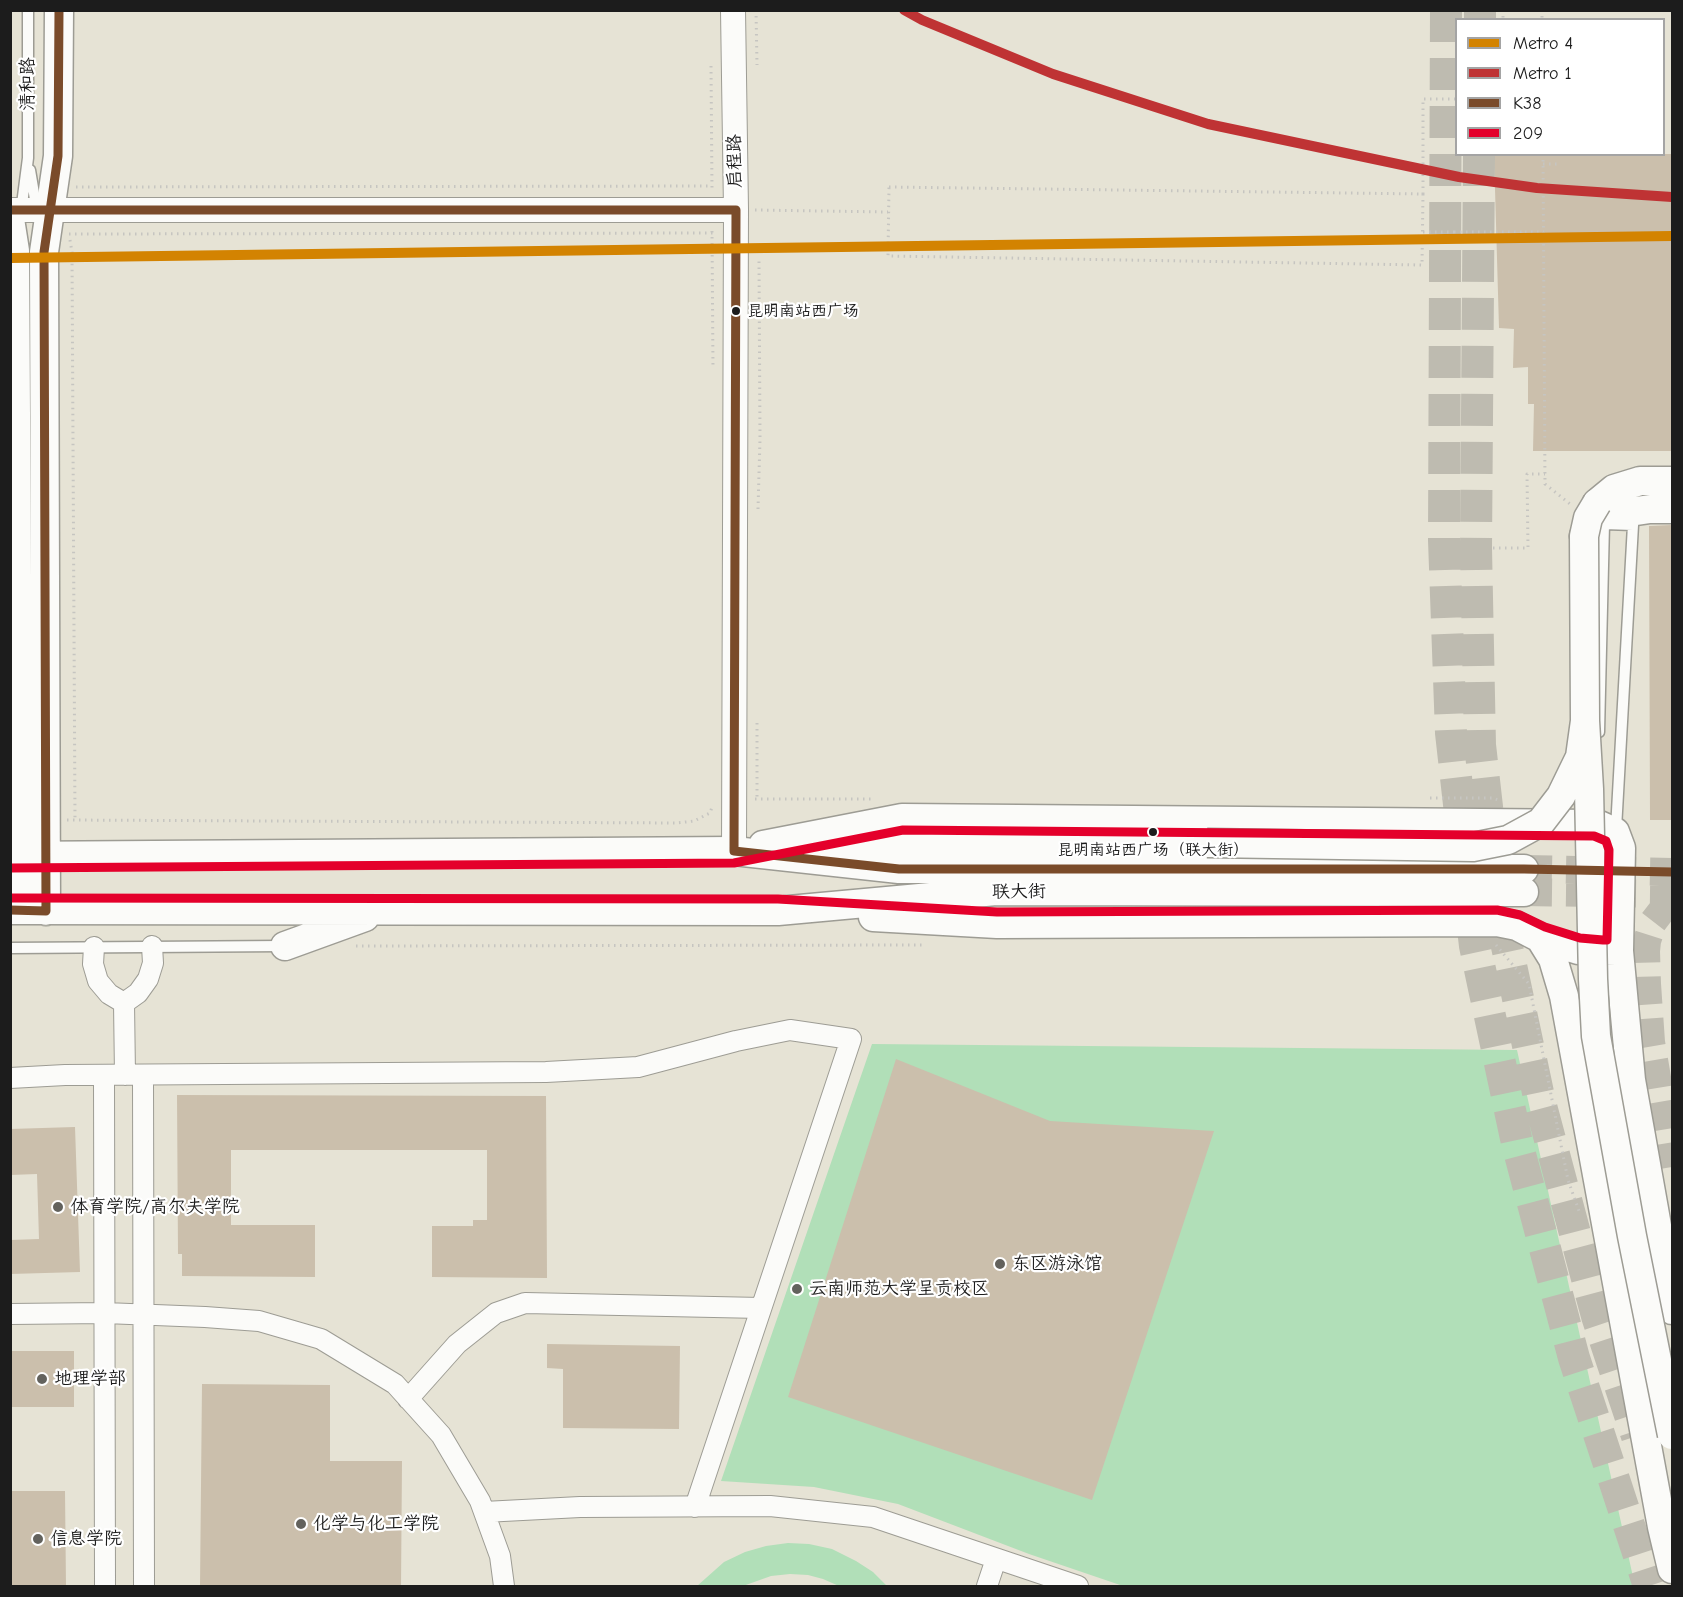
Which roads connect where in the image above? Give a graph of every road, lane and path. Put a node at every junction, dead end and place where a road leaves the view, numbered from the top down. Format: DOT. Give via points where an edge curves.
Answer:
graph roads {
  1 [pos="28,10"];
  2 [pos="59,10"];
  3 [pos="734,10"];
  4 [pos="1455,99"];
  5 [pos="1543,156"];
  6 [pos="28,158"];
  7 [pos="1543,164"];
  8 [pos="1558,164"];
  9 [pos="735,186"];
  10 [pos="1423,194"];
  11 [pos="30,208"];
  12 [pos="888,212"];
  13 [pos="736,221"];
  14 [pos="1423,232"];
  15 [pos="1544,232"];
  16 [pos="1545,474"];
  17 [pos="1672,481"];
  18 [pos="1672,509"];
  19 [pos="1586,527"];
  20 [pos="1493,548"];
  21 [pos="1594,739"];
  22 [pos="733,798"];
  23 [pos="1422,798"];
  24 [pos="876,799"];
  25 [pos="1502,802"];
  26 [pos="45,820"];
  27 [pos="75,820"];
  28 [pos="1573,824"];
  29 [pos="1615,832"];
  30 [pos="734,851"];
  31 [pos="25,856"];
  32 [pos="25,910"];
  33 [pos="386,910"];
  34 [pos="778,911"];
  35 [pos="1540,938"];
  36 [pos="1494,944"];
  37 [pos="932,945"];
  38 [pos="152,946"];
  39 [pos="285,946"];
  40 [pos="345,946"];
  41 [pos="94,947"];
  42 [pos="10,948"];
  43 [pos="1619,951"];
  44 [pos="124,1003"];
  45 [pos="134,1075"];
  46 [pos="104,1076"];
  47 [pos="10,1078"];
  48 [pos="1582,1221"];
  49 [pos="761,1308"];
  50 [pos="1672,1310"];
  51 [pos="105,1313"];
  52 [pos="10,1314"];
  53 [pos="144,1314"];
  54 [pos="408,1399"];
  55 [pos="1672,1435"];
  56 [pos="695,1507"];
  57 [pos="484,1512"];
  58 [pos="996,1559"];
  59 [pos="1672,1569"];
  60 [pos="105,1587"];
  61 [pos="144,1587"];
  62 [pos="504,1587"];
  63 [pos="987,1587"];
  64 [pos="1078,1587"];
  1 -- 6 [label="lane, 清和路"];
  2 -- 11 [label="main road, 清和路" via="58,156"];
  3 -- 9 [label="street, 启程路"];
  4 -- 10 [label="path" via="1423,99"];
  5 -- 7 [label="path"];
  6 -- 11 [label="lane, 清和路"];
  6 -- 11 [label="lane, 清和路"];
  7 -- 8 [label="path"];
  7 -- 15 [label="path"];
  9 -- 11 [label="path"];
  9 -- 13 [label="street, 启程路"];
  10 -- 12 [label="path" via="889,187"];
  10 -- 14 [label="path"];
  11 -- 13 [label="street"];
  11 -- 26 [label="main road, 清和路" via="44,252"];
  11 -- 31 [label="main road, 清和路" via="15,251"];
  12 -- 13 [label="path"];
  12 -- 14 [label="path" via="888,256 1422,265"];
  13 -- 22 [label="street, 启程路"];
  13 -- 27 [label="path" via="69,234"];
  14 -- 15 [label="path, bridge"];
  15 -- 16 [label="path"];
  16 -- 19 [label="path" via="1545,484"];
  16 -- 20 [label="path" via="1527,474 1528,548"];
  17 -- 19 [label="main road, bridge" via="1640,481 1614,489 1597,503"];
  18 -- 19 [label="main road, bridge" via="1603,516"];
  19 -- 21 [label="main road, bridge"];
  21 -- 28 [label="lane" via="1598,776 1593,799"];
  21 -- 29 [label="lane" via="1604,524 1634,525"];
  21 -- 30 [label="main road, bridge" via="1580,757 1561,796 1540,822 1508,840 1473,847 902,842"];
  21 -- 55 [label="main road, bridge" via="1589,789 1596,1036"];
  22 -- 24 [label="path"];
  22 -- 27 [label="path" via="715,800 710,813 694,821 677,823"];
  22 -- 30 [label="street, 启程路"];
  23 -- 25 [label="path" via="1493,798"];
  26 -- 27 [label="path"];
  26 -- 31 [label="main road, 清和路"];
  28 -- 29 [label="main road" via="1597,824"];
  28 -- 30 [label="main road" via="902,818"];
  29 -- 43 [label="main road" via="1621,848"];
  30 -- 31 [label="main road, 联大街"];
  30 -- 34 [label="main road, 联大街" via="899,869 1524,881 996,891"];
  31 -- 32 [label="main road, 清和路"];
  32 -- 33 [label="main road, 联大街"];
  33 -- 34 [label="main road, 联大街"];
  33 -- 39 [label="main road"];
  34 -- 35 [label="main road" via="998,924 1497,922 1517,926"];
  35 -- 43 [label="main road" via="1578,950"];
  35 -- 59 [label="main road" via="1553,959 1564,996"];
  36 -- 48 [label="path" via="1530,984 1568,1180"];
  37 -- 40 [label="path"];
  38 -- 39 [label="lane"];
  38 -- 41 [label="lane"];
  38 -- 44 [label="street" via="148,980"];
  41 -- 42 [label="lane"];
  41 -- 44 [label="street" via="98,981"];
  43 -- 50 [label="main road" via="1631,1080"];
  44 -- 45 [label="street"];
  45 -- 46 [label="street"];
  45 -- 49 [label="street" via="546,1072 638,1067 790,1030 851,1039"];
  45 -- 53 [label="street"];
  46 -- 47 [label="street"];
  46 -- 51 [label="street"];
  49 -- 54 [label="street" via="525,1303 496,1313 457,1344"];
  49 -- 56 [label="street"];
  51 -- 52 [label="street"];
  51 -- 53 [label="street"];
  51 -- 60 [label="street"];
  53 -- 54 [label="street" via="259,1321 321,1339 395,1384"];
  53 -- 61 [label="street"];
  54 -- 57 [label="street" via="441,1436"];
  56 -- 57 [label="street"];
  56 -- 58 [label="street" via="770,1506 873,1517"];
  57 -- 62 [label="street" via="500,1556"];
  58 -- 63 [label="street"];
  58 -- 64 [label="street"];
}
